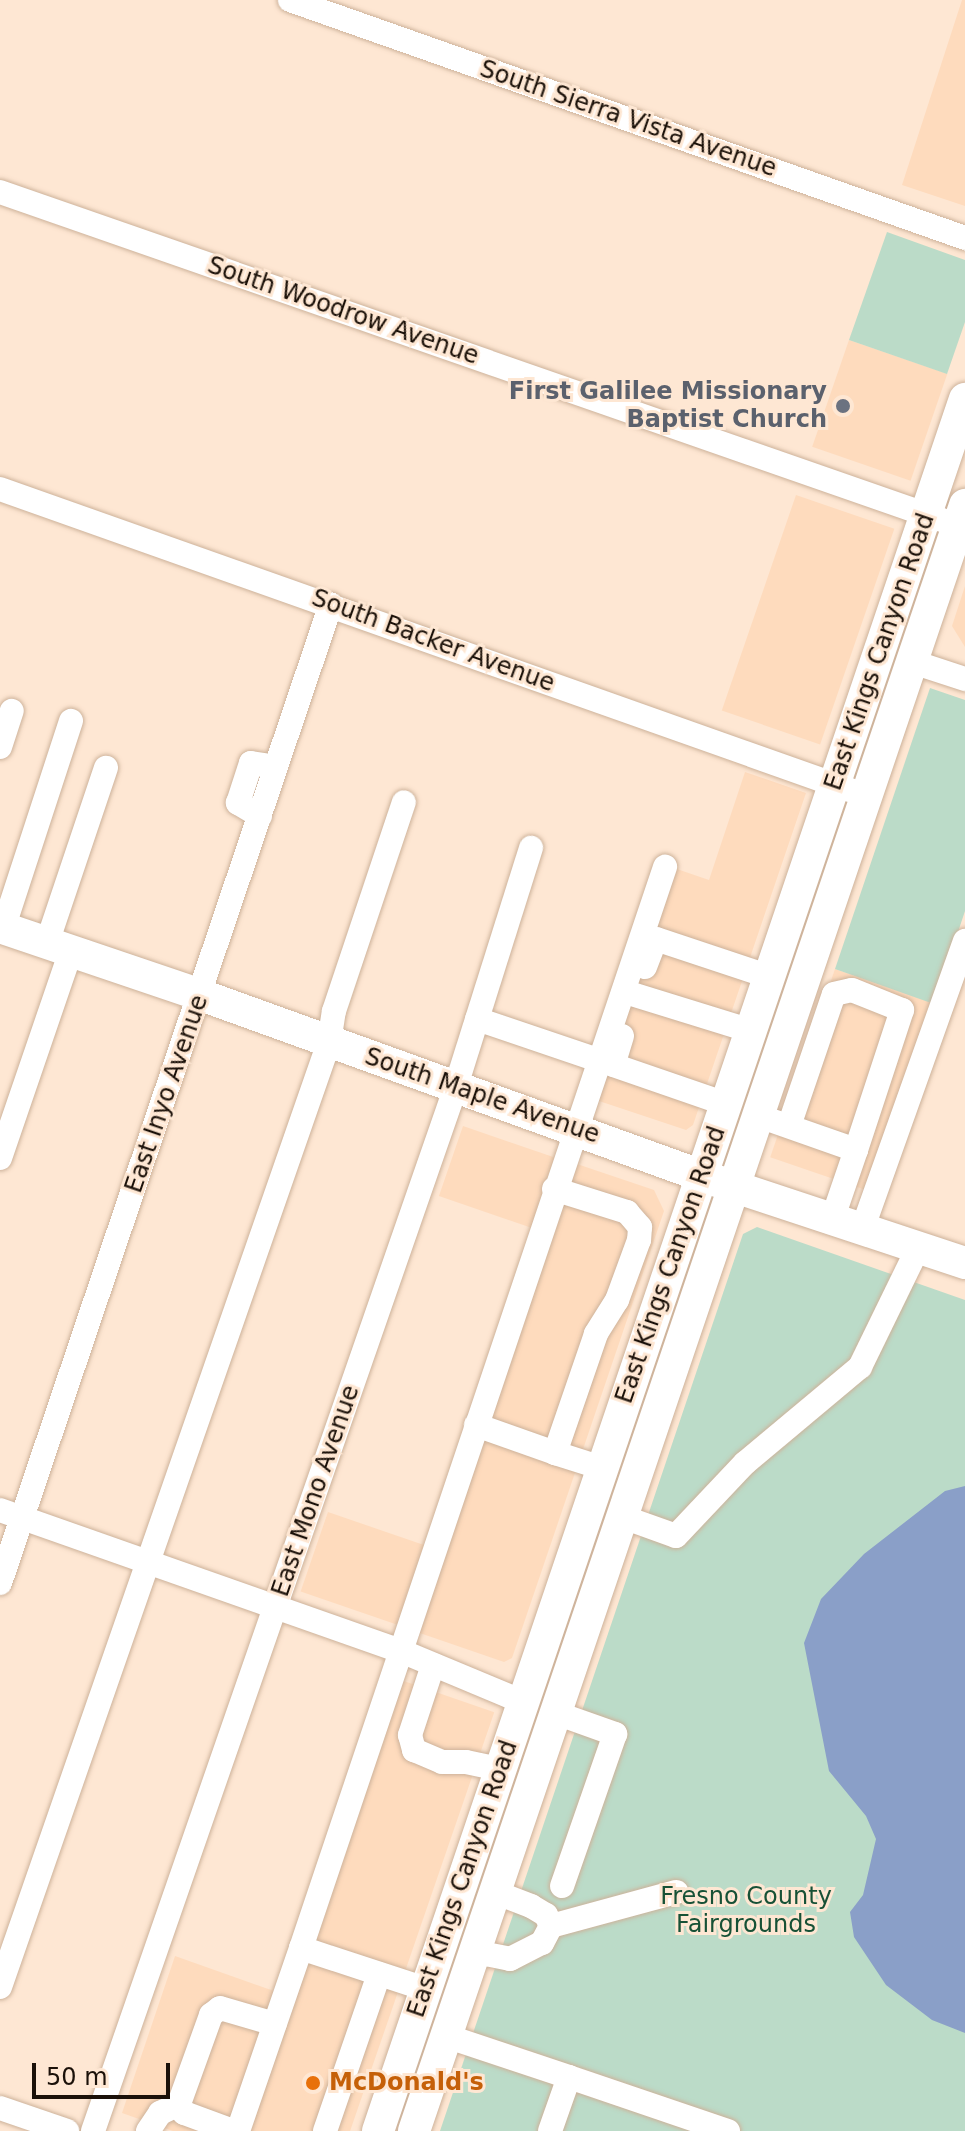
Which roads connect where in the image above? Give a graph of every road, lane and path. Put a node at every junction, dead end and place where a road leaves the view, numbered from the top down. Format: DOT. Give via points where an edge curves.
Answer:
graph roads {
  1 [pos="290,0"];
  2 [pos="0,192"];
  3 [pos="965,238"];
  4 [pos="965,399"];
  5 [pos="0,489"];
  6 [pos="926,514"];
  7 [pos="962,516"];
  8 [pos="331,604"];
  9 [pos="913,662"];
  10 [pos="965,679"];
  11 [pos="12,711"];
  12 [pos="71,721"];
  13 [pos="0,747"];
  14 [pos="106,768"];
  15 [pos="835,785"];
  16 [pos="866,796"];
  17 [pos="404,802"];
  18 [pos="531,848"];
  19 [pos="665,867"];
  20 [pos="2,928"];
  21 [pos="965,941"];
  22 [pos="59,947"];
  23 [pos="770,977"];
  24 [pos="201,995"];
  25 [pos="635,995"];
  26 [pos="477,1019"];
  27 [pos="751,1031"];
  28 [pos="329,1042"];
  29 [pos="606,1062"];
  30 [pos="455,1089"];
  31 [pos="726,1104"];
  32 [pos="774,1121"];
  33 [pos="575,1128"];
  34 [pos="856,1150"];
  35 [pos="0,1158"];
  36 [pos="702,1176"];
  37 [pos="735,1187"];
  38 [pos="554,1189"];
  39 [pos="847,1225"];
  40 [pos="639,1240"];
  41 [pos="918,1248"];
  42 [pos="676,1252"];
  43 [pos="965,1263"];
  44 [pos="476,1425"];
  45 [pos="555,1453"];
  46 [pos="602,1468"];
  47 [pos="589,1507"];
  48 [pos="11,1514"];
  49 [pos="623,1517"];
  50 [pos="149,1563"];
  51 [pos="0,1583"];
  52 [pos="276,1608"];
  53 [pos="401,1651"];
  54 [pos="433,1665"];
  55 [pos="523,1702"];
  56 [pos="556,1713"];
  57 [pos="500,1769"];
  58 [pos="562,1886"];
  59 [pos="495,1892"];
  60 [pos="676,1892"];
  61 [pos="551,1926"];
  62 [pos="301,1948"];
  63 [pos="475,1952"];
  64 [pos="379,1974"];
  65 [pos="0,1987"];
  66 [pos="426,1989"];
  67 [pos="275,2024"];
  68 [pos="446,2036"];
  69 [pos="569,2077"];
  70 [pos="179,2104"];
  71 [pos="0,2108"];
  72 [pos="67,2131"];
  73 [pos="93,2131"];
  74 [pos="148,2131"];
  75 [pos="236,2131"];
  76 [pos="325,2131"];
  77 [pos="378,2131"];
  78 [pos="391,2131"];
  79 [pos="414,2131"];
  80 [pos="550,2131"];
  81 [pos="728,2131"];
  1 -- 3 [label="street, South Sierra Vista Avenue"];
  2 -- 6 [label="street, South Woodrow Avenue"];
  4 -- 6 [label="main road, East Kings Canyon Road"];
  5 -- 8 [label="street, South Backer Avenue"];
  6 -- 7 [label="street, South Woodrow Avenue"];
  6 -- 15 [label="main road, East Kings Canyon Road"];
  7 -- 9 [label="main road, East Kings Canyon Road"];
  8 -- 15 [label="street, South Backer Avenue"];
  8 -- 24 [label="street, East Inyo Avenue"];
  9 -- 10 [label="street"];
  9 -- 16 [label="main road, East Kings Canyon Road"];
  11 -- 13 [label="street"];
  12 -- 20 [label="street"];
  14 -- 22 [label="street"];
  15 -- 16 [label="street, South Backer Avenue"];
  15 -- 23 [label="main road, East Kings Canyon Road"];
  16 -- 32 [label="main road, East Kings Canyon Road"];
  17 -- 28 [label="street" via="334,1011"];
  18 -- 26 [label="street, East Mono Avenue"];
  19 -- 29 [label="street"];
  20 -- 22 [label="main road, South Maple Avenue"];
  21 -- 39 [label="street"];
  22 -- 24 [label="main road, South Maple Avenue"];
  22 -- 35 [label="street"];
  23 -- 25 [label="street" via="656,939"];
  23 -- 27 [label="main road, East Kings Canyon Road"];
  24 -- 28 [label="main road, South Maple Avenue"];
  24 -- 48 [label="street, East Inyo Avenue"];
  25 -- 27 [label="street"];
  25 -- 29 [label="street"];
  26 -- 29 [label="street"];
  26 -- 30 [label="street, East Mono Avenue"];
  27 -- 31 [label="main road, East Kings Canyon Road"];
  28 -- 30 [label="main road, South Maple Avenue"];
  28 -- 50 [label="street"];
  29 -- 31 [label="street"];
  29 -- 33 [label="street"];
  30 -- 33 [label="main road, South Maple Avenue"];
  30 -- 52 [label="street, East Mono Avenue"];
  31 -- 36 [label="main road, East Kings Canyon Road"];
  32 -- 34 [label="street"];
  32 -- 34 [label="street" via="834,994 852,990 902,1010"];
  32 -- 37 [label="main road, East Kings Canyon Road"];
  33 -- 36 [label="main road, South Maple Avenue"];
  33 -- 38 [label="street"];
  34 -- 39 [label="street"];
  36 -- 37 [label="main road, South Maple Avenue"];
  36 -- 42 [label="main road, East Kings Canyon Road"];
  37 -- 39 [label="main road, South Maple Avenue"];
  37 -- 49 [label="main road, East Kings Canyon Road"];
  38 -- 40 [label="street" via="627,1212 640,1227"];
  38 -- 44 [label="street"];
  39 -- 41 [label="main road, South Maple Avenue"];
  40 -- 42 [label="street"];
  40 -- 45 [label="street" via="617,1300 596,1334"];
  41 -- 43 [label="main road, South Maple Avenue"];
  41 -- 49 [label="street" via="860,1367 745,1463 676,1536"];
  42 -- 46 [label="main road, East Kings Canyon Road"];
  44 -- 45 [label="street"];
  44 -- 53 [label="street"];
  45 -- 46 [label="street"];
  46 -- 47 [label="main road, East Kings Canyon Road"];
  47 -- 55 [label="main road, East Kings Canyon Road"];
  47 -- 56 [label="main road" via="586,1561 546,1681 547,1700"];
  48 -- 50 [label="street"];
  48 -- 51 [label="street, East Inyo Avenue"];
  49 -- 56 [label="main road, East Kings Canyon Road"];
  50 -- 52 [label="street"];
  50 -- 65 [label="street"];
  52 -- 53 [label="street"];
  52 -- 73 [label="street, East Mono Avenue"];
  53 -- 54 [label="street"];
  53 -- 62 [label="street"];
  54 -- 55 [label="street"];
  54 -- 57 [label="street" via="410,1735 414,1750 442,1762"];
  55 -- 57 [label="main road, East Kings Canyon Road"];
  55 -- 63 [label="main road" via="533,1714 533,1736 474,1910"];
  56 -- 58 [label="street" via="615,1734"];
  56 -- 59 [label="main road, East Kings Canyon Road"];
  57 -- 66 [label="main road, East Kings Canyon Road"];
  59 -- 61 [label="street" via="546,1915"];
  59 -- 63 [label="main road, East Kings Canyon Road"];
  60 -- 61 [label="street"];
  61 -- 63 [label="street" via="542,1943 510,1959"];
  62 -- 64 [label="street"];
  62 -- 67 [label="street"];
  63 -- 68 [label="main road, East Kings Canyon Road"];
  64 -- 66 [label="street"];
  64 -- 76 [label="street"];
  66 -- 77 [label="main road, East Kings Canyon Road"];
  66 -- 78 [label="main road" via="429,2018"];
  67 -- 70 [label="street" via="220,2008 211,2015"];
  67 -- 75 [label="street"];
  68 -- 69 [label="street"];
  68 -- 79 [label="main road, East Kings Canyon Road"];
  69 -- 80 [label="street"];
  69 -- 81 [label="street"];
  70 -- 74 [label="street" via="160,2113"];
  70 -- 75 [label="street" via="184,2113"];
  71 -- 72 [label="street"];
}
